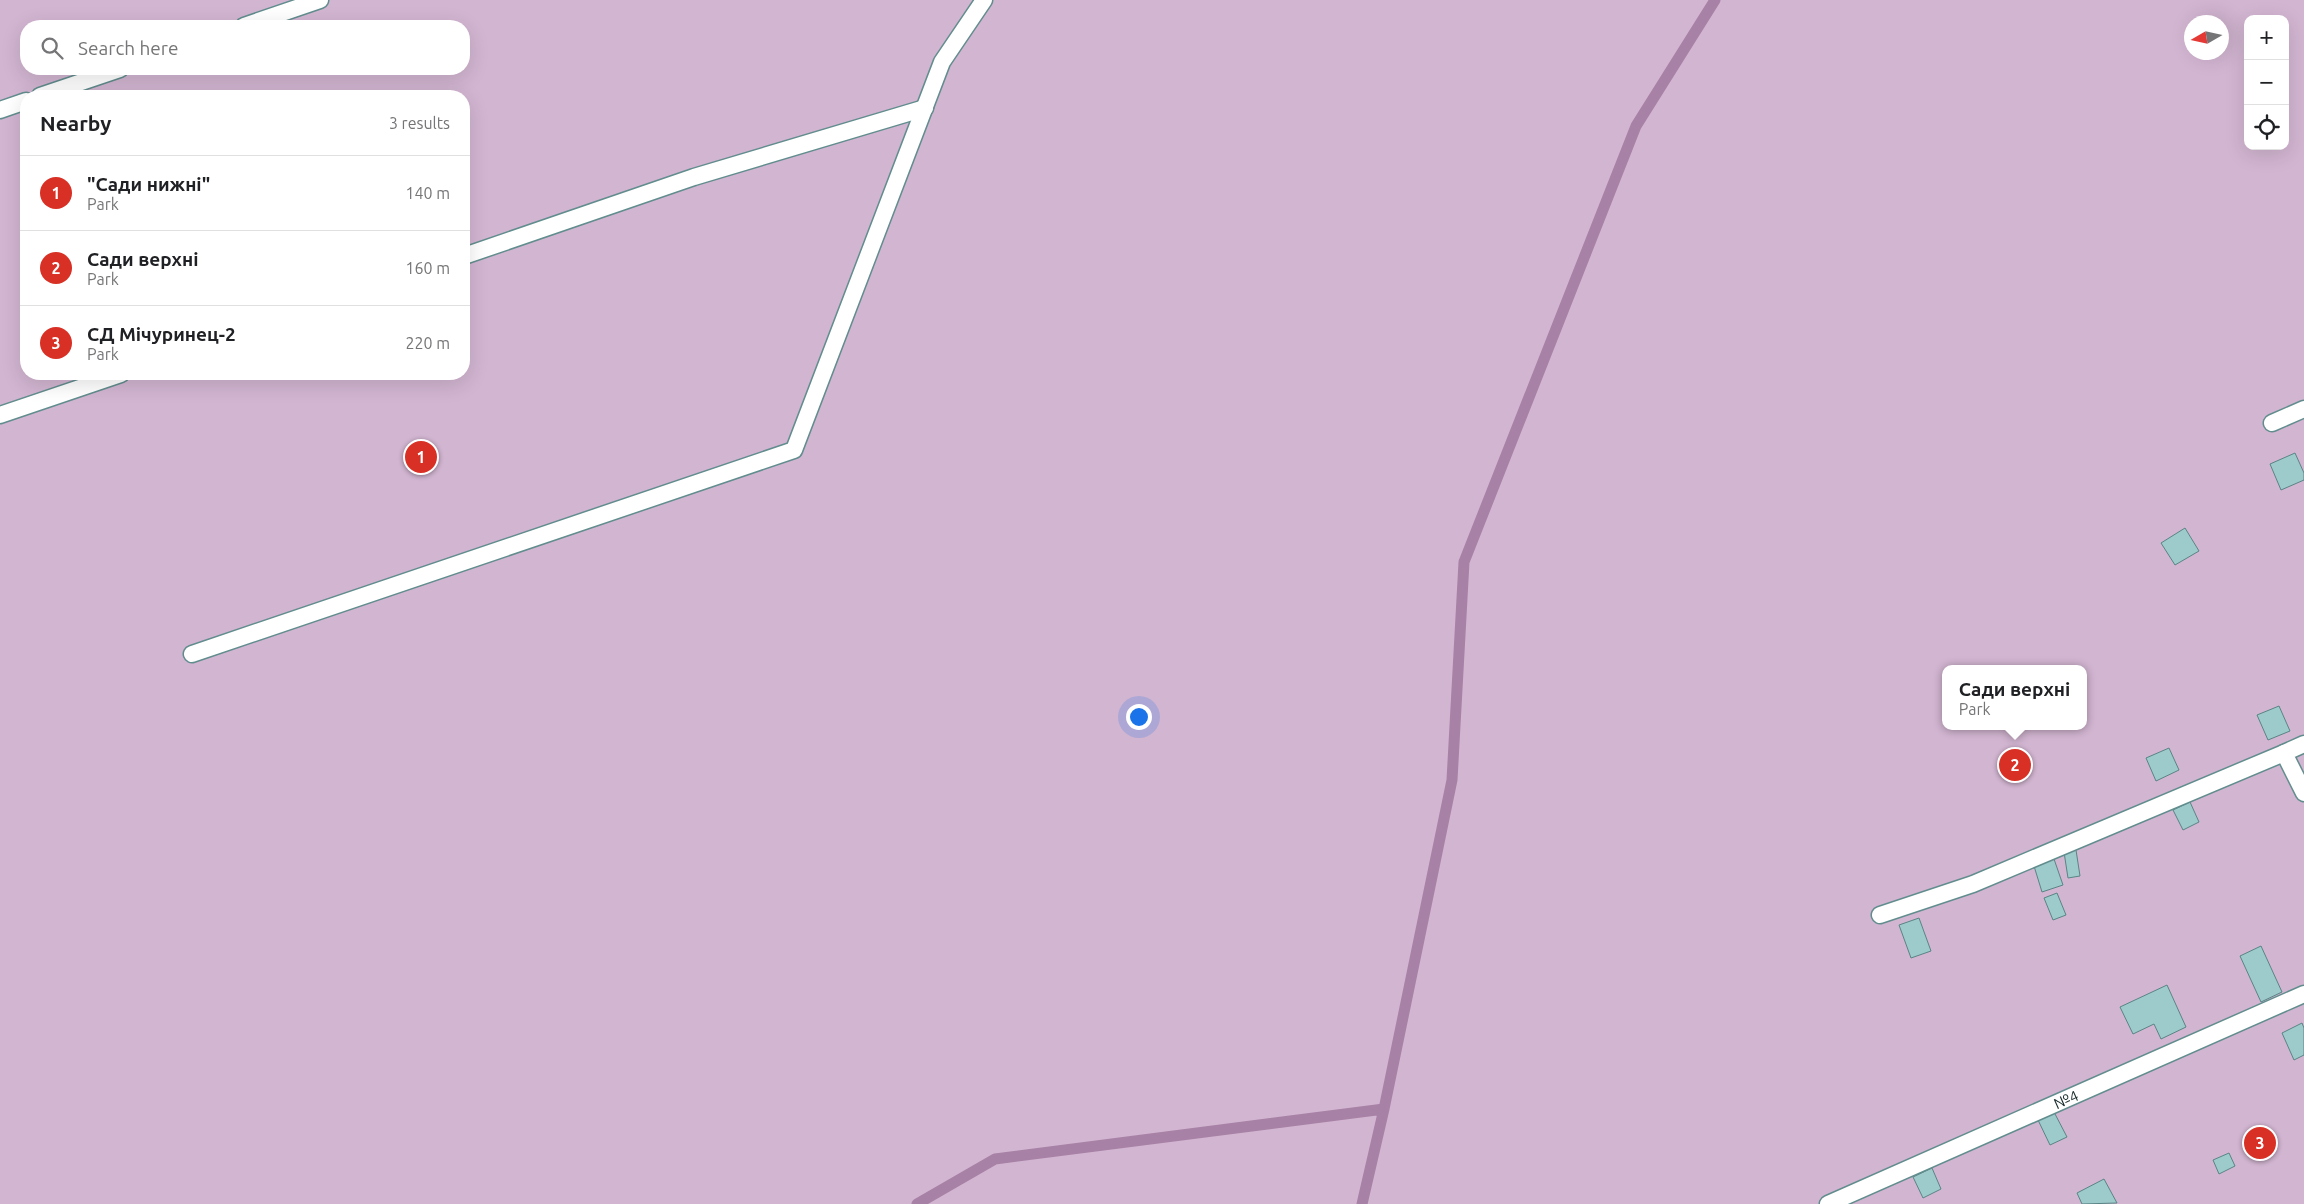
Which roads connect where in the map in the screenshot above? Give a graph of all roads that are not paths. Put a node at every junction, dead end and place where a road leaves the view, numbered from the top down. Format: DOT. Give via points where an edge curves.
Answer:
graph roads {
  1 [pos="320,0"];
  2 [pos="984,0"];
  3 [pos="262,20"];
  4 [pos="102,75"];
  5 [pos="58,90"];
  6 [pos="20,103"];
  7 [pos="925,108"];
  8 [pos="0,110"];
  9 [pos="470,254"];
  10 [pos="103,380"];
  11 [pos="2304,409"];
  12 [pos="0,415"];
  13 [pos="2272,422"];
  14 [pos="192,654"];
  15 [pos="2304,744"];
  16 [pos="2284,753"];
  17 [pos="2304,792"];
  18 [pos="1880,915"];
  19 [pos="2304,994"];
  20 [pos="1828,1204"];
  1 -- 3 [label="lane"];
  2 -- 7 [label="lane" via="942,62"];
  4 -- 5 [label="lane"];
  6 -- 8 [label="lane"];
  7 -- 9 [label="lane" via="694,177"];
  7 -- 14 [label="lane" via="794,450"];
  10 -- 12 [label="lane"];
  11 -- 13 [label="lane"];
  15 -- 16 [label="lane"];
  16 -- 17 [label="lane"];
  16 -- 18 [label="lane" via="1973,884"];
  19 -- 20 [label="lane, №4"];
}
